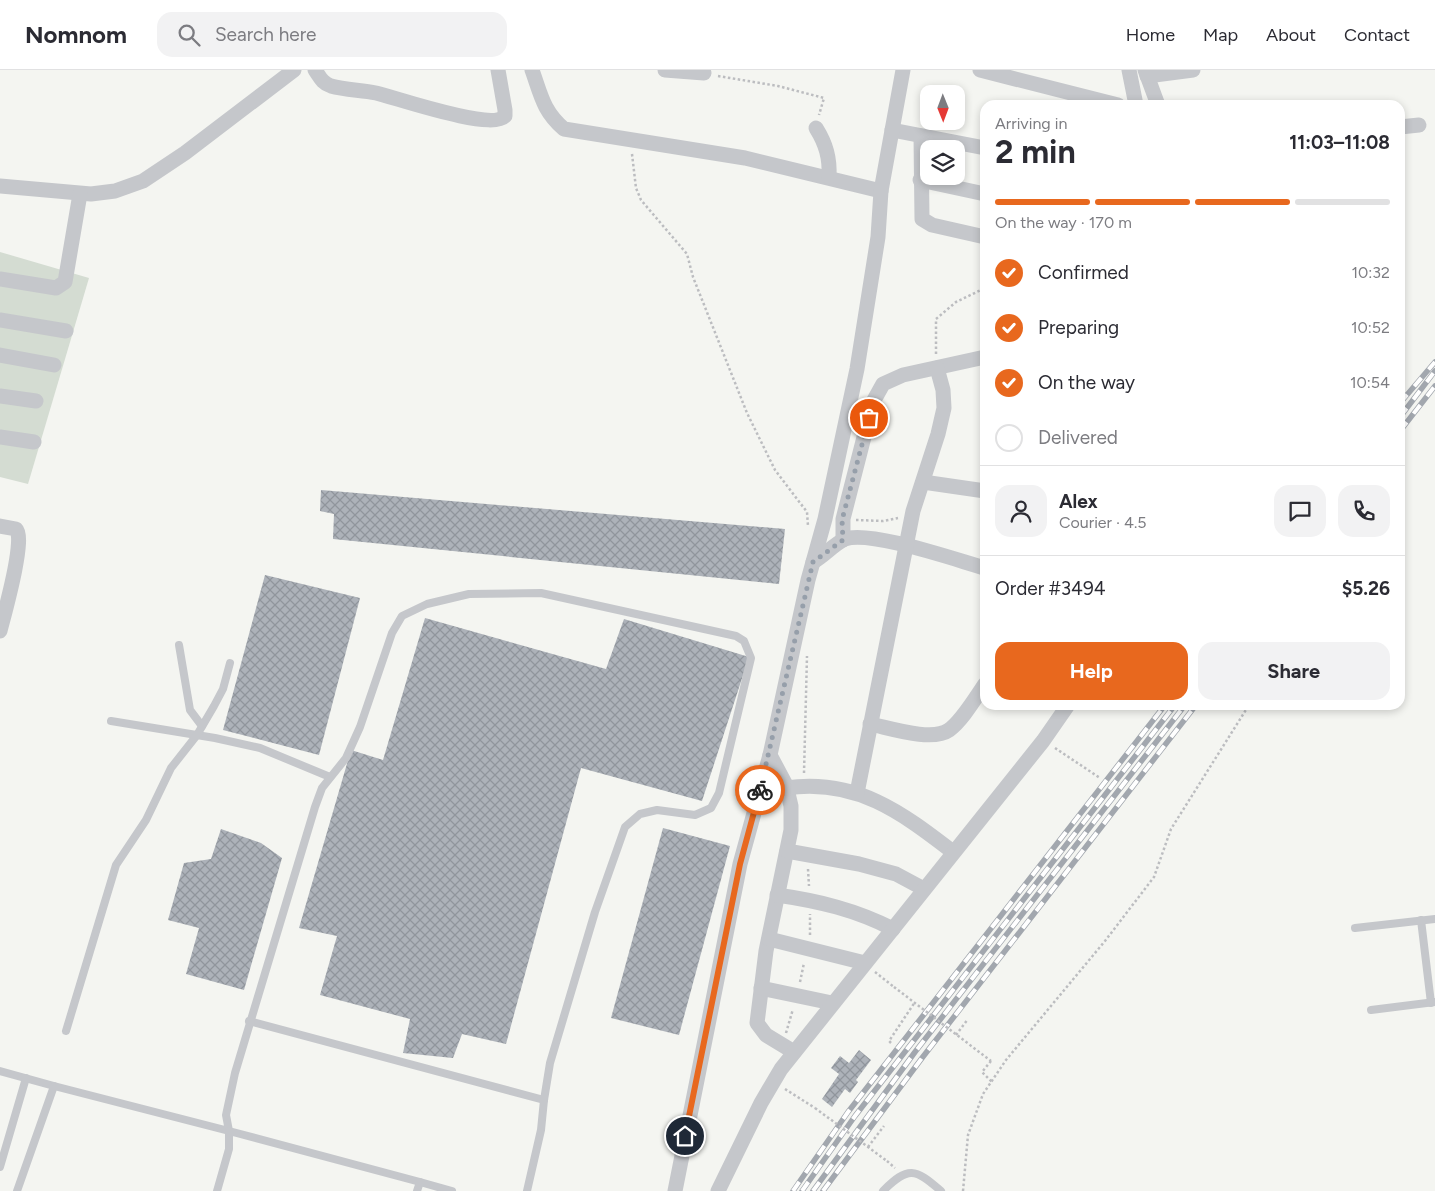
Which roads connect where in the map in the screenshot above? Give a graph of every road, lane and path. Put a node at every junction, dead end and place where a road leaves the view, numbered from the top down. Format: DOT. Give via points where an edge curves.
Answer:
graph roads {
  1 [pos="315,70"];
  2 [pos="498,70"];
  3 [pos="665,70"];
  4 [pos="903,70"];
  5 [pos="980,70"];
  6 [pos="1129,70"];
  7 [pos="1193,70"];
  8 [pos="291,71"];
  9 [pos="536,71"];
  10 [pos="704,73"];
  11 [pos="1146,73"];
  12 [pos="1098,100"];
  13 [pos="1135,100"];
  14 [pos="1156,100"];
  15 [pos="1419,125"];
  16 [pos="1405,126"];
  17 [pos="816,128"];
  18 [pos="892,130"];
  19 [pos="921,136"];
  20 [pos="630,140"];
  21 [pos="921,140"];
  22 [pos="980,147"];
  23 [pos="829,177"];
  24 [pos="920,185"];
  25 [pos="943,185"];
  26 [pos="0,186"];
  27 [pos="881,191"];
  28 [pos="980,193"];
  29 [pos="80,194"];
  30 [pos="980,236"];
  31 [pos="0,278"];
  32 [pos="980,290"];
  33 [pos="0,320"];
  34 [pos="66,331"];
  35 [pos="0,356"];
  36 [pos="980,358"];
  37 [pos="54,365"];
  38 [pos="937,368"];
  39 [pos="0,396"];
  40 [pos="36,401"];
  41 [pos="0,437"];
  42 [pos="34,442"];
  43 [pos="923,482"];
  44 [pos="980,490"];
  45 [pos="913,511"];
  46 [pos="842,520"];
  47 [pos="0,526"];
  48 [pos="808,528"];
  49 [pos="843,540"];
  50 [pos="905,546"];
  51 [pos="813,562"];
  52 [pos="980,567"];
  53 [pos="6,577"];
  54 [pos="0,632"];
  55 [pos="179,645"];
  56 [pos="230,663"];
  57 [pos="980,690"];
  58 [pos="1065,710"];
  59 [pos="1246,710"];
  60 [pos="111,721"];
  61 [pos="870,724"];
  62 [pos="202,726"];
  63 [pos="197,735"];
  64 [pos="1044,741"];
  65 [pos="770,755"];
  66 [pos="330,777"];
  67 [pos="1100,778"];
  68 [pos="786,788"];
  69 [pos="857,793"];
  70 [pos="786,852"];
  71 [pos="953,852"];
  72 [pos="924,889"];
  73 [pos="778,896"];
  74 [pos="1435,919"];
  75 [pos="1421,920"];
  76 [pos="1355,928"];
  77 [pos="893,930"];
  78 [pos="768,939"];
  79 [pos="865,963"];
  80 [pos="880,976"];
  81 [pos="761,988"];
  82 [pos="915,1002"];
  83 [pos="832,1003"];
  84 [pos="1433,1003"];
  85 [pos="1371,1010"];
  86 [pos="968,1019"];
  87 [pos="249,1021"];
  88 [pos="66,1031"];
  89 [pos="956,1034"];
  90 [pos="890,1042"];
  91 [pos="794,1052"];
  92 [pos="0,1071"];
  93 [pos="26,1078"];
  94 [pos="992,1082"];
  95 [pos="54,1086"];
  96 [pos="786,1089"];
  97 [pos="544,1100"];
  98 [pos="884,1126"];
  99 [pos="229,1131"];
  100 [pos="868,1147"];
  101 [pos="887,1161"];
  102 [pos="0,1167"];
  103 [pos="420,1182"];
  104 [pos="17,1191"];
  105 [pos="217,1191"];
  106 [pos="417,1191"];
  107 [pos="452,1191"];
  108 [pos="527,1191"];
  109 [pos="675,1191"];
  110 [pos="718,1191"];
  111 [pos="883,1191"];
  112 [pos="941,1191"];
  113 [pos="963,1191"];
  1 -- 2 [label="street" via="330,86 377,93 462,116 497,121 505,116"];
  3 -- 10 [label="street"];
  4 -- 18 [label="street"];
  5 -- 12 [label="street"];
  6 -- 13 [label="street"];
  7 -- 11 [label="street"];
  8 -- 29 [label="street" via="185,153 143,181 115,191"];
  9 -- 20 [label="street" via="545,108 564,129"];
  10 -- 17 [label="path" via="824,98"];
  11 -- 14 [label="street"];
  15 -- 16 [label="street"];
  17 -- 23 [label="street" via="828,153"];
  18 -- 19 [label="street"];
  18 -- 27 [label="street"];
  19 -- 21 [label="street"];
  19 -- 22 [label="street"];
  20 -- 23 [label="street" via="745,158"];
  20 -- 48 [label="path" via="636,188 641,200 687,254 693,277 747,413 775,470 807,512"];
  23 -- 27 [label="street"];
  24 -- 30 [label="street" via="922,219 932,225"];
  25 -- 28 [label="street"];
  26 -- 29 [label="street"];
  27 -- 51 [label="street" via="878,237 857,369"];
  29 -- 31 [label="street" via="65,282 56,288"];
  32 -- 38 [label="path" via="956,302 936,319"];
  33 -- 34 [label="street"];
  35 -- 37 [label="street"];
  36 -- 38 [label="street"];
  38 -- 43 [label="street" via="944,408"];
  38 -- 46 [label="street" via="903,375 883,384 873,402"];
  39 -- 40 [label="street"];
  41 -- 42 [label="street"];
  43 -- 44 [label="street"];
  43 -- 45 [label="street"];
  45 -- 46 [label="path" via="883,521"];
  45 -- 50 [label="street"];
  46 -- 49 [label="street"];
  47 -- 53 [label="street" via="19,532"];
  49 -- 50 [label="street" via="856,537"];
  49 -- 51 [label="street"];
  50 -- 52 [label="street"];
  50 -- 61 [label="street"];
  51 -- 65 [label="street"];
  53 -- 54 [label="street"];
  55 -- 62 [label="lane" via="190,710"];
  56 -- 62 [label="lane" via="222,689"];
  57 -- 61 [label="street" via="950,729 940,734 927,735"];
  58 -- 64 [label="street"];
  59 -- 94 [label="path" via="1172,829 1154,877 1106,941 1006,1060"];
  60 -- 63 [label="lane"];
  61 -- 69 [label="street"];
  62 -- 63 [label="lane"];
  63 -- 66 [label="lane" via="260,748"];
  63 -- 88 [label="lane" via="171,768 146,820 116,865"];
  64 -- 67 [label="path"];
  64 -- 71 [label="street"];
  65 -- 68 [label="street"];
  65 -- 109 [label="street" via="740,864"];
  66 -- 87 [label="lane" via="315,807"];
  66 -- 97 [label="lane" via="346,758 360,727 392,633 402,616 427,604 469,594 541,592 718,632 744,641 751,658 719,793 711,808 695,815 657,810 640,814 625,827 595,912 550,1063"];
  68 -- 69 [label="street" via="804,785"];
  68 -- 70 [label="street" via="791,830"];
  69 -- 71 [label="street" via="900,812"];
  70 -- 72 [label="street" via="860,864 896,874"];
  70 -- 73 [label="street"];
  71 -- 72 [label="street"];
  72 -- 77 [label="street"];
  73 -- 77 [label="street" via="835,906 865,915"];
  73 -- 78 [label="street"];
  74 -- 75 [label="lane"];
  75 -- 76 [label="lane"];
  75 -- 84 [label="lane"];
  77 -- 79 [label="street"];
  78 -- 79 [label="street"];
  78 -- 81 [label="street"];
  79 -- 83 [label="street"];
  80 -- 82 [label="path, bridge"];
  81 -- 83 [label="street"];
  81 -- 91 [label="street" via="757,1023 766,1035"];
  82 -- 89 [label="path, bridge"];
  82 -- 90 [label="path"];
  83 -- 91 [label="street"];
  84 -- 85 [label="lane"];
  86 -- 89 [label="path"];
  87 -- 97 [label="lane"];
  87 -- 99 [label="lane" via="226,1115"];
  89 -- 94 [label="path, bridge" via="991,1061 982,1072"];
  91 -- 110 [label="street" via="762,1102"];
  92 -- 93 [label="lane"];
  93 -- 95 [label="lane"];
  93 -- 102 [label="lane"];
  94 -- 113 [label="path" via="983,1094 968,1136"];
  95 -- 99 [label="lane"];
  95 -- 104 [label="lane"];
  96 -- 100 [label="path, bridge"];
  97 -- 108 [label="lane" via="541,1130"];
  98 -- 100 [label="path"];
  99 -- 103 [label="lane"];
  99 -- 105 [label="lane" via="229,1149"];
  100 -- 101 [label="path, bridge"];
  103 -- 106 [label="lane"];
  103 -- 107 [label="lane"];
  111 -- 112 [label="lane" via="900,1174 908,1173 924,1176"];
}
